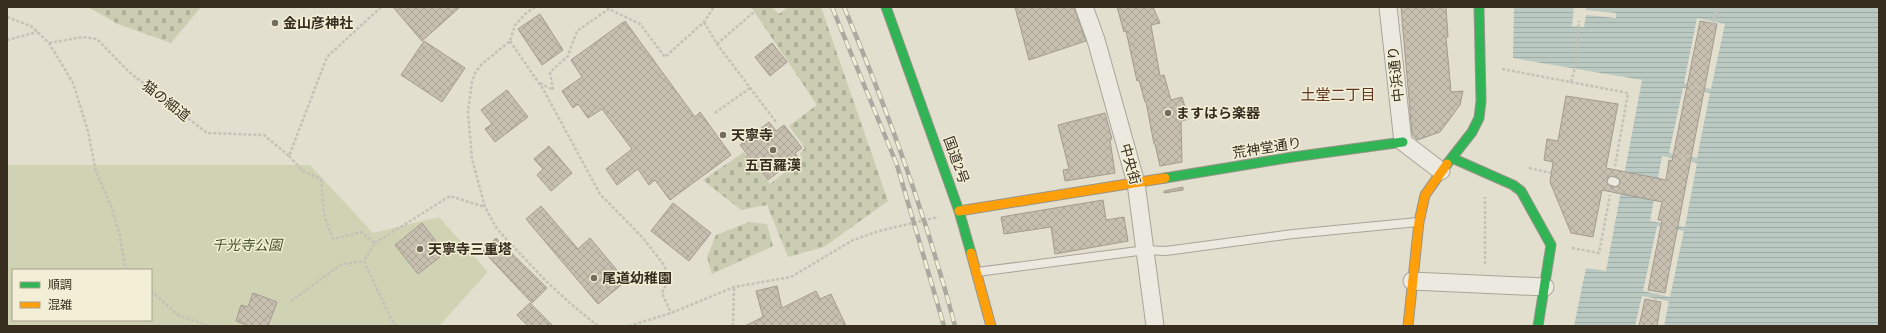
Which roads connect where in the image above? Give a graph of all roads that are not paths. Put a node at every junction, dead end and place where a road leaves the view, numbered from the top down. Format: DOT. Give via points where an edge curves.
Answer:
graph roads {
  1 [pos="886,7"];
  2 [pos="1084,7"];
  3 [pos="1388,7"];
  4 [pos="1479,7"];
  5 [pos="1403,142"];
  6 [pos="1447,164"];
  7 [pos="1136,183"];
  8 [pos="959,211"];
  9 [pos="1419,222"];
  10 [pos="1146,250"];
  11 [pos="976,272"];
  12 [pos="1412,281"];
  13 [pos="1545,287"];
  14 [pos="991,326"];
  15 [pos="1155,326"];
  16 [pos="1408,326"];
  17 [pos="1538,326"];
  1 -- 8 [label="main road, 国道2号"];
  2 -- 7 [label="street, 中央街" via="1096,40"];
  3 -- 5 [label="street, 中浜通り"];
  4 -- 6 [label="main road" via="1482,100 1479,118 1472,132"];
  5 -- 6 [label="street"];
  5 -- 7 [label="main road, 荒神堂通り"];
  6 -- 9 [label="main road" via="1426,195"];
  6 -- 13 [label="main road" via="1486,173 1521,190 1552,244"];
  7 -- 8 [label="main road, 荒神堂通り"];
  7 -- 10 [label="street, 中央街"];
  8 -- 11 [label="main road, 国道2号"];
  9 -- 10 [label="lane" via="1293,234 1166,251"];
  9 -- 12 [label="main road"];
  10 -- 11 [label="lane"];
  10 -- 15 [label="street, 中央街"];
  11 -- 14 [label="main road, 国道2号"];
  12 -- 13 [label="street"];
  12 -- 16 [label="main road"];
  13 -- 17 [label="main road"];
}
